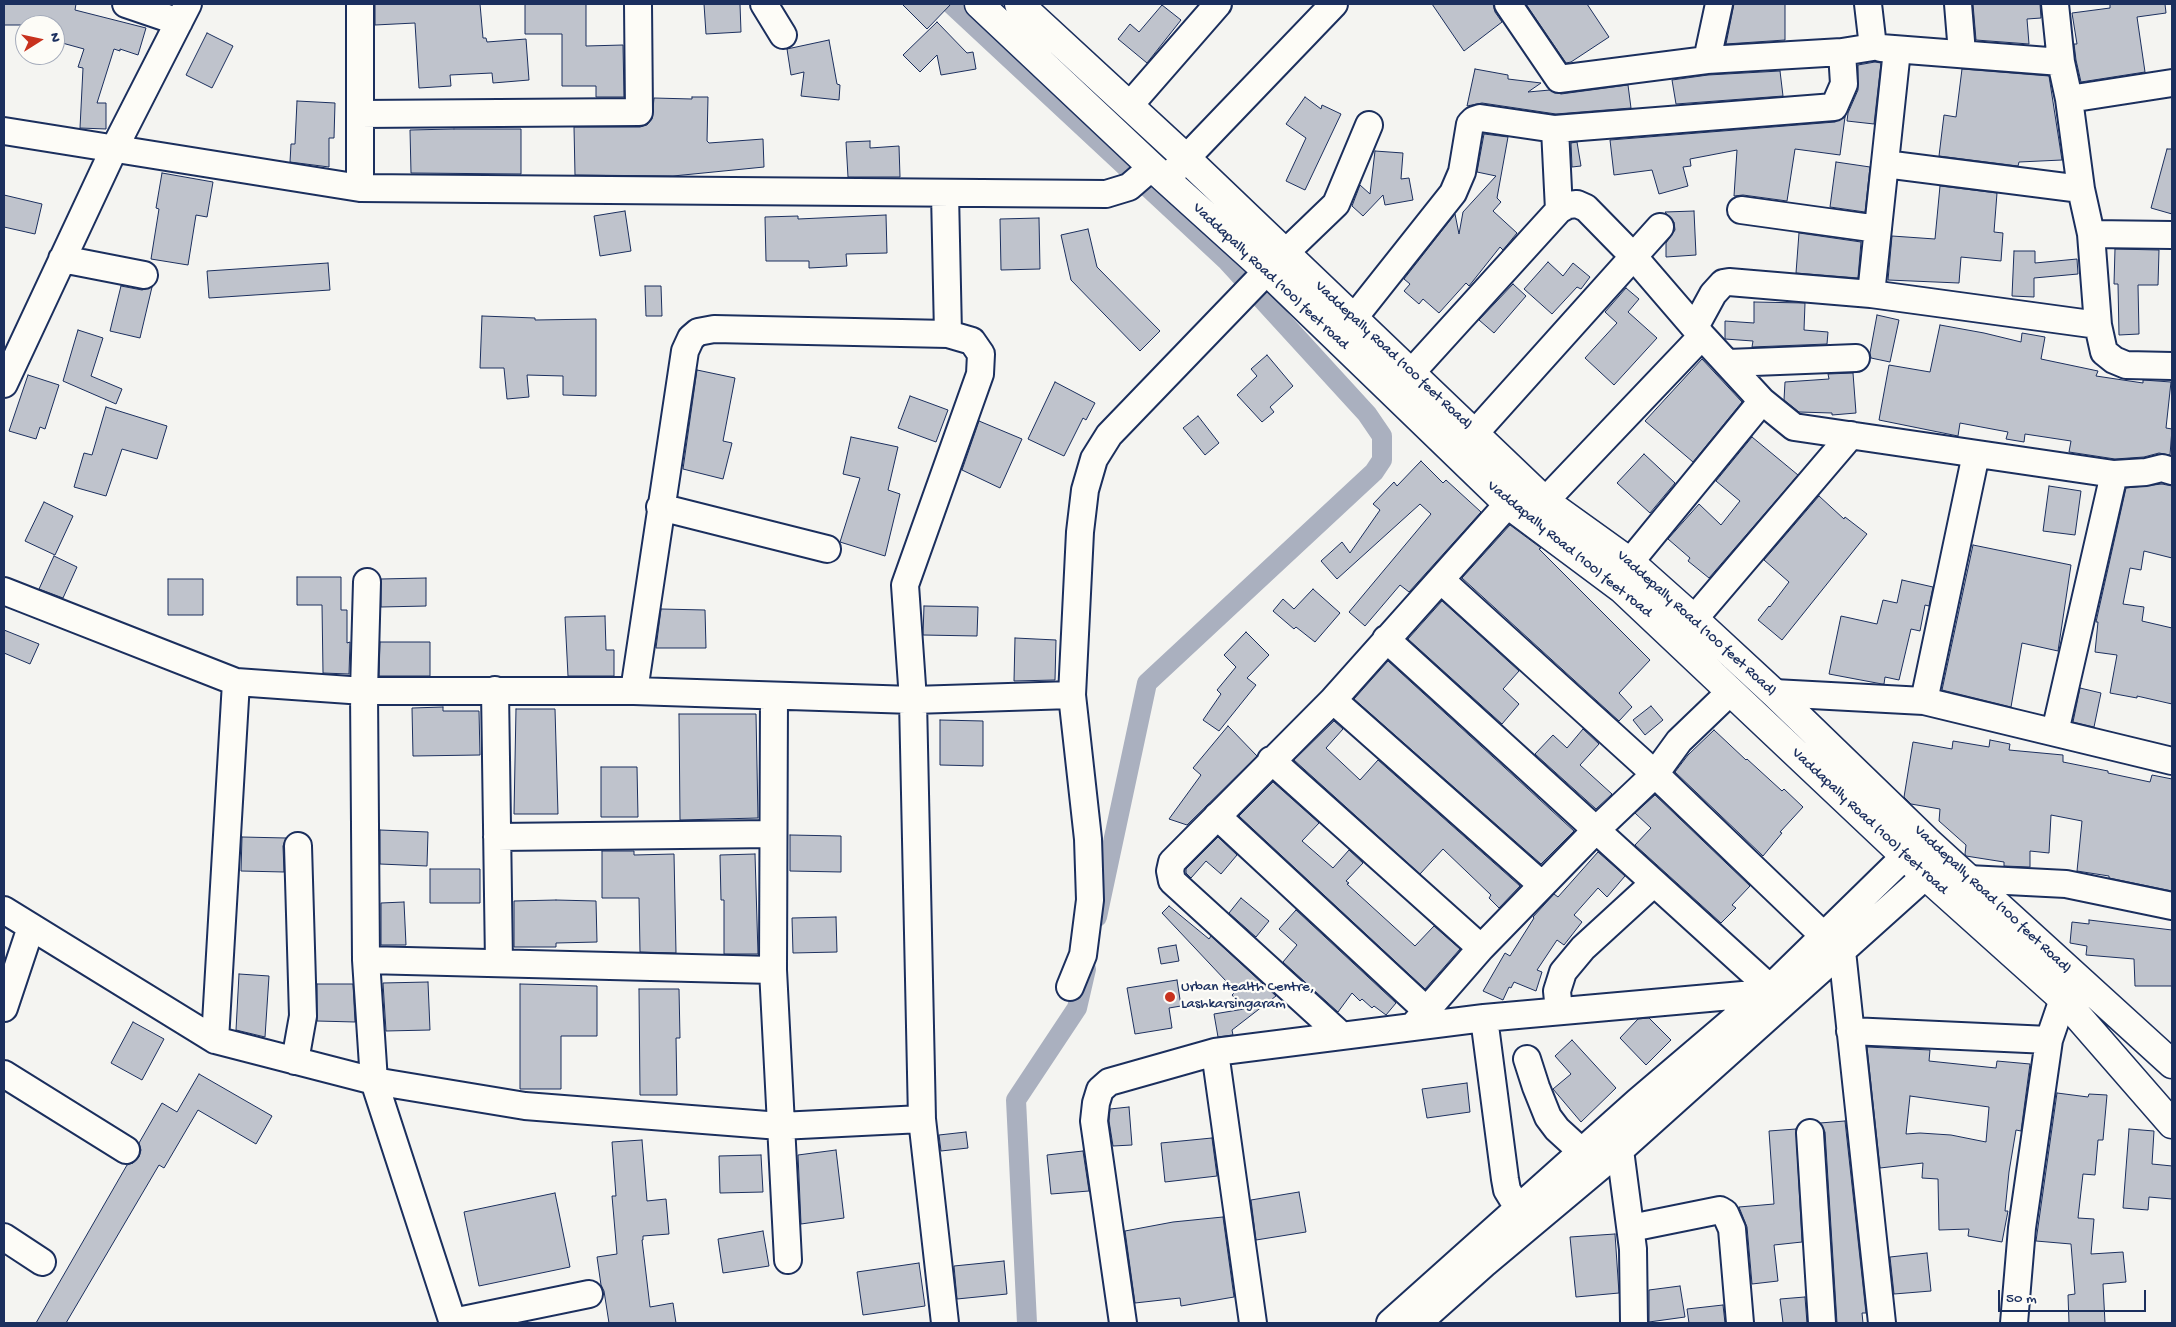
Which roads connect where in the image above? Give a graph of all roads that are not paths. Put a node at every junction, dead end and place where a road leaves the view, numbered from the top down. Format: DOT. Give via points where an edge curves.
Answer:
graph roads {
  1 [pos="126,4"];
  2 [pos="360,4"];
  3 [pos="638,4"];
  4 [pos="764,4"];
  5 [pos="980,4"];
  6 [pos="1018,4"];
  7 [pos="1218,4"];
  8 [pos="1334,4"];
  9 [pos="1508,4"];
  10 [pos="1720,4"];
  11 [pos="1868,4"];
  12 [pos="1958,4"];
  13 [pos="2055,4"];
  14 [pos="184,13"];
  15 [pos="783,35"];
  16 [pos="1885,48"];
  17 [pos="1842,52"];
  18 [pos="1962,53"];
  19 [pos="1707,60"];
  20 [pos="2061,62"];
  21 [pos="2172,83"];
  22 [pos="2069,99"];
  23 [pos="1129,106"];
  24 [pos="360,114"];
  25 [pos="1369,125"];
  26 [pos="1555,129"];
  27 [pos="4,131"];
  28 [pos="114,149"];
  29 [pos="1187,159"];
  30 [pos="1886,164"];
  31 [pos="1148,176"];
  32 [pos="360,188"];
  33 [pos="2081,189"];
  34 [pos="945,193"];
  35 [pos="1559,210"];
  36 [pos="1741,210"];
  37 [pos="1660,227"];
  38 [pos="1878,229"];
  39 [pos="2091,234"];
  40 [pos="2172,235"];
  41 [pos="1634,257"];
  42 [pos="62,259"];
  43 [pos="1270,268"];
  44 [pos="144,275"];
  45 [pos="1871,294"];
  46 [pos="1353,318"];
  47 [pos="2098,325"];
  48 [pos="1699,331"];
  49 [pos="948,334"];
  50 [pos="11,350"];
  51 [pos="1856,358"];
  52 [pos="1728,363"];
  53 [pos="2172,366"];
  54 [pos="1413,377"];
  55 [pos="4,384"];
  56 [pos="1762,401"];
  57 [pos="1468,428"];
  58 [pos="1851,435"];
  59 [pos="1976,454"];
  60 [pos="2172,470"];
  61 [pos="2114,474"];
  62 [pos="1545,501"];
  63 [pos="1508,504"];
  64 [pos="660,507"];
  65 [pos="827,549"];
  66 [pos="1630,562"];
  67 [pos="1441,580"];
  68 [pos="367,582"];
  69 [pos="4,591"];
  70 [pos="1694,619"];
  71 [pos="1386,639"];
  72 [pos="236,682"];
  73 [pos="495,690"];
  74 [pos="364,691"];
  75 [pos="634,691"];
  76 [pos="1730,692"];
  77 [pos="1774,693"];
  78 [pos="1072,695"];
  79 [pos="774,696"];
  80 [pos="913,700"];
  81 [pos="1333,700"];
  82 [pos="1924,701"];
  83 [pos="2055,732"];
  84 [pos="1271,760"];
  85 [pos="2172,761"];
  86 [pos="1655,774"];
  87 [pos="1217,816"];
  88 [pos="1595,831"];
  89 [pos="773,834"];
  90 [pos="497,837"];
  91 [pos="298,846"];
  92 [pos="1926,851"];
  93 [pos="1927,877"];
  94 [pos="1968,879"];
  95 [pos="1654,883"];
  96 [pos="1542,885"];
  97 [pos="2172,906"];
  98 [pos="4,910"];
  99 [pos="31,927"];
  100 [pos="1833,944"];
  101 [pos="1481,948"];
  102 [pos="366,960"];
  103 [pos="499,963"];
  104 [pos="772,970"];
  105 [pos="1070,987"];
  106 [pos="1768,991"];
  107 [pos="2063,999"];
  108 [pos="4,1008"];
  109 [pos="1559,1012"];
  110 [pos="1484,1018"];
  111 [pos="1419,1019"];
  112 [pos="1850,1031"];
  113 [pos="1341,1035"];
  114 [pos="215,1040"];
  115 [pos="2049,1040"];
  116 [pos="1214,1052"];
  117 [pos="1527,1059"];
  118 [pos="295,1061"];
  119 [pos="2172,1064"];
  120 [pos="4,1074"];
  121 [pos="374,1081"];
  122 [pos="922,1118"];
  123 [pos="2172,1124"];
  124 [pos="780,1126"];
  125 [pos="1810,1133"];
  126 [pos="126,1150"];
  127 [pos="1620,1150"];
  128 [pos="1581,1151"];
  129 [pos="1518,1208"];
  130 [pos="1631,1228"];
  131 [pos="4,1237"];
  132 [pos="788,1260"];
  133 [pos="42,1262"];
  134 [pos="589,1294"];
  135 [pos="453,1323"];
  136 [pos="945,1323"];
  137 [pos="1123,1323"];
  138 [pos="1253,1323"];
  139 [pos="1390,1323"];
  140 [pos="1418,1323"];
  141 [pos="1634,1323"];
  142 [pos="1740,1323"];
  143 [pos="1822,1323"];
  144 [pos="1882,1323"];
  145 [pos="2014,1323"];
  1 -- 14 [label="street"];
  2 -- 24 [label="street"];
  3 -- 24 [label="street" via="639,112"];
  4 -- 15 [label="street"];
  5 -- 31 [label="main road, Vaddapally Road (100) feet road"];
  6 -- 23 [label="main road, Vaddepally Road (100 feet Road)"];
  7 -- 23 [label="street"];
  8 -- 29 [label="street"];
  9 -- 19 [label="street" via="1559,79"];
  10 -- 19 [label="street"];
  11 -- 16 [label="street"];
  12 -- 18 [label="street"];
  13 -- 20 [label="street"];
  14 -- 28 [label="street"];
  16 -- 17 [label="street"];
  16 -- 18 [label="street"];
  16 -- 30 [label="street"];
  17 -- 19 [label="street"];
  17 -- 26 [label="street" via="1844,84 1834,107"];
  18 -- 20 [label="street"];
  20 -- 22 [label="street"];
  21 -- 22 [label="street"];
  22 -- 33 [label="street"];
  23 -- 29 [label="main road, Vaddepally Road (100 feet Road)"];
  24 -- 32 [label="street"];
  25 -- 43 [label="street" via="1336,204"];
  26 -- 35 [label="street"];
  26 -- 46 [label="street" via="1480,118 1474,120 1470,124 1462,172 1453,193"];
  27 -- 28 [label="street"];
  28 -- 32 [label="street"];
  28 -- 42 [label="street"];
  29 -- 31 [label="street"];
  29 -- 43 [label="main road, Vaddepally Road (100 feet Road)"];
  30 -- 33 [label="street"];
  30 -- 38 [label="street"];
  31 -- 34 [label="street" via="1106,194"];
  31 -- 43 [label="main road, Vaddapally Road (100) feet road"];
  32 -- 34 [label="street"];
  33 -- 39 [label="street"];
  34 -- 49 [label="street"];
  35 -- 41 [label="street" via="1578,204 1586,208"];
  35 -- 54 [label="street"];
  36 -- 38 [label="street"];
  37 -- 41 [label="street"];
  38 -- 45 [label="street"];
  39 -- 40 [label="street"];
  39 -- 47 [label="street"];
  41 -- 48 [label="street"];
  41 -- 57 [label="street"];
  42 -- 44 [label="street"];
  42 -- 50 [label="street"];
  43 -- 46 [label="main road, Vaddepally Road (100 feet Road)"];
  43 -- 63 [label="main road, Vaddapally Road (100) feet road" via="1406,407"];
  43 -- 78 [label="street" via="1109,435 1094,459 1085,490 1080,532"];
  45 -- 47 [label="street"];
  45 -- 48 [label="street" via="1723,283 1713,294"];
  46 -- 54 [label="main road, Vaddepally Road (100 feet Road)"];
  47 -- 53 [label="street" via="2104,352 2114,360 2126,365"];
  48 -- 52 [label="street"];
  48 -- 62 [label="street"];
  49 -- 64 [label="street" via="698,332 690,338 684,351"];
  49 -- 80 [label="street" via="972,341 981,354 980,374 905,585"];
  50 -- 55 [label="street"];
  51 -- 52 [label="street"];
  52 -- 56 [label="street"];
  54 -- 57 [label="main road, Vaddepally Road (100 feet Road)"];
  56 -- 58 [label="street" via="1794,427"];
  56 -- 66 [label="street"];
  57 -- 62 [label="main road, Vaddepally Road (100 feet Road)"];
  58 -- 59 [label="street"];
  58 -- 70 [label="street"];
  59 -- 61 [label="street"];
  59 -- 82 [label="street"];
  60 -- 61 [label="street" via="2162,468"];
  61 -- 83 [label="street"];
  62 -- 66 [label="main road, Vaddepally Road (100 feet Road)"];
  63 -- 67 [label="street"];
  63 -- 76 [label="main road, Vaddapally Road (100) feet road" via="1622,589"];
  64 -- 65 [label="street"];
  64 -- 75 [label="street"];
  66 -- 70 [label="main road, Vaddepally Road (100 feet Road)"];
  67 -- 71 [label="street"];
  67 -- 86 [label="street"];
  68 -- 74 [label="street"];
  69 -- 72 [label="street"];
  70 -- 77 [label="main road, Vaddepally Road (100 feet Road)"];
  71 -- 81 [label="street"];
  71 -- 88 [label="street"];
  72 -- 74 [label="street"];
  72 -- 114 [label="street"];
  73 -- 74 [label="street"];
  73 -- 75 [label="street"];
  73 -- 90 [label="street"];
  74 -- 102 [label="street"];
  75 -- 79 [label="street"];
  76 -- 86 [label="street" via="1679,741"];
  76 -- 92 [label="main road, Vaddapally Road (100) feet road"];
  77 -- 82 [label="street"];
  77 -- 92 [label="main road, Vaddepally Road (100 feet Road)"];
  78 -- 80 [label="street"];
  78 -- 105 [label="street" via="1088,839 1090,900 1083,955"];
  79 -- 80 [label="street"];
  79 -- 89 [label="street"];
  80 -- 122 [label="street"];
  81 -- 84 [label="street"];
  81 -- 96 [label="street"];
  82 -- 83 [label="street"];
  83 -- 85 [label="street"];
  84 -- 87 [label="street"];
  84 -- 101 [label="street"];
  86 -- 88 [label="street"];
  86 -- 100 [label="street"];
  87 -- 111 [label="street"];
  87 -- 113 [label="street" via="1172,862 1172,881"];
  88 -- 95 [label="street"];
  88 -- 96 [label="street"];
  89 -- 90 [label="street"];
  89 -- 104 [label="street"];
  90 -- 103 [label="street"];
  91 -- 118 [label="street" via="304,1016"];
  92 -- 93 [label="main road, Vaddapally Road (100) feet road"];
  92 -- 94 [label="main road, Vaddepally Road (100 feet Road)"];
  92 -- 100 [label="street"];
  93 -- 100 [label="street"];
  93 -- 107 [label="main road, Vaddapally Road (100) feet road"];
  94 -- 97 [label="street" via="2066,884"];
  94 -- 119 [label="main road, Vaddepally Road (100 feet Road)"];
  95 -- 106 [label="street"];
  95 -- 109 [label="street" via="1583,948 1563,972 1557,991"];
  96 -- 101 [label="street"];
  98 -- 99 [label="street"];
  99 -- 108 [label="street"];
  99 -- 114 [label="street"];
  100 -- 106 [label="street"];
  100 -- 112 [label="street"];
  100 -- 127 [label="street"];
  101 -- 111 [label="street"];
  102 -- 103 [label="street"];
  102 -- 121 [label="street"];
  103 -- 104 [label="street"];
  104 -- 124 [label="street"];
  106 -- 109 [label="street"];
  106 -- 128 [label="street"];
  107 -- 115 [label="street"];
  107 -- 123 [label="main road, Vaddapally Road (100) feet road"];
  109 -- 110 [label="street"];
  110 -- 111 [label="street"];
  110 -- 129 [label="street" via="1505,1179 1507,1190"];
  111 -- 113 [label="street"];
  112 -- 115 [label="street"];
  112 -- 144 [label="street"];
  113 -- 116 [label="street"];
  114 -- 118 [label="street"];
  115 -- 145 [label="street" via="2022,1228"];
  116 -- 137 [label="street" via="1109,1082 1100,1090 1094,1121"];
  116 -- 138 [label="street"];
  117 -- 128 [label="street" via="1548,1117"];
  118 -- 121 [label="street"];
  120 -- 126 [label="street"];
  121 -- 124 [label="street" via="525,1106"];
  121 -- 135 [label="street"];
  122 -- 124 [label="street"];
  122 -- 136 [label="street"];
  124 -- 132 [label="street"];
  125 -- 143 [label="street"];
  127 -- 130 [label="street"];
  127 -- 140 [label="street"];
  128 -- 129 [label="street"];
  129 -- 139 [label="street"];
  130 -- 141 [label="street"];
  130 -- 142 [label="street" via="1720,1210 1725,1213 1732,1229"];
  131 -- 133 [label="street"];
  134 -- 135 [label="street"];
}
